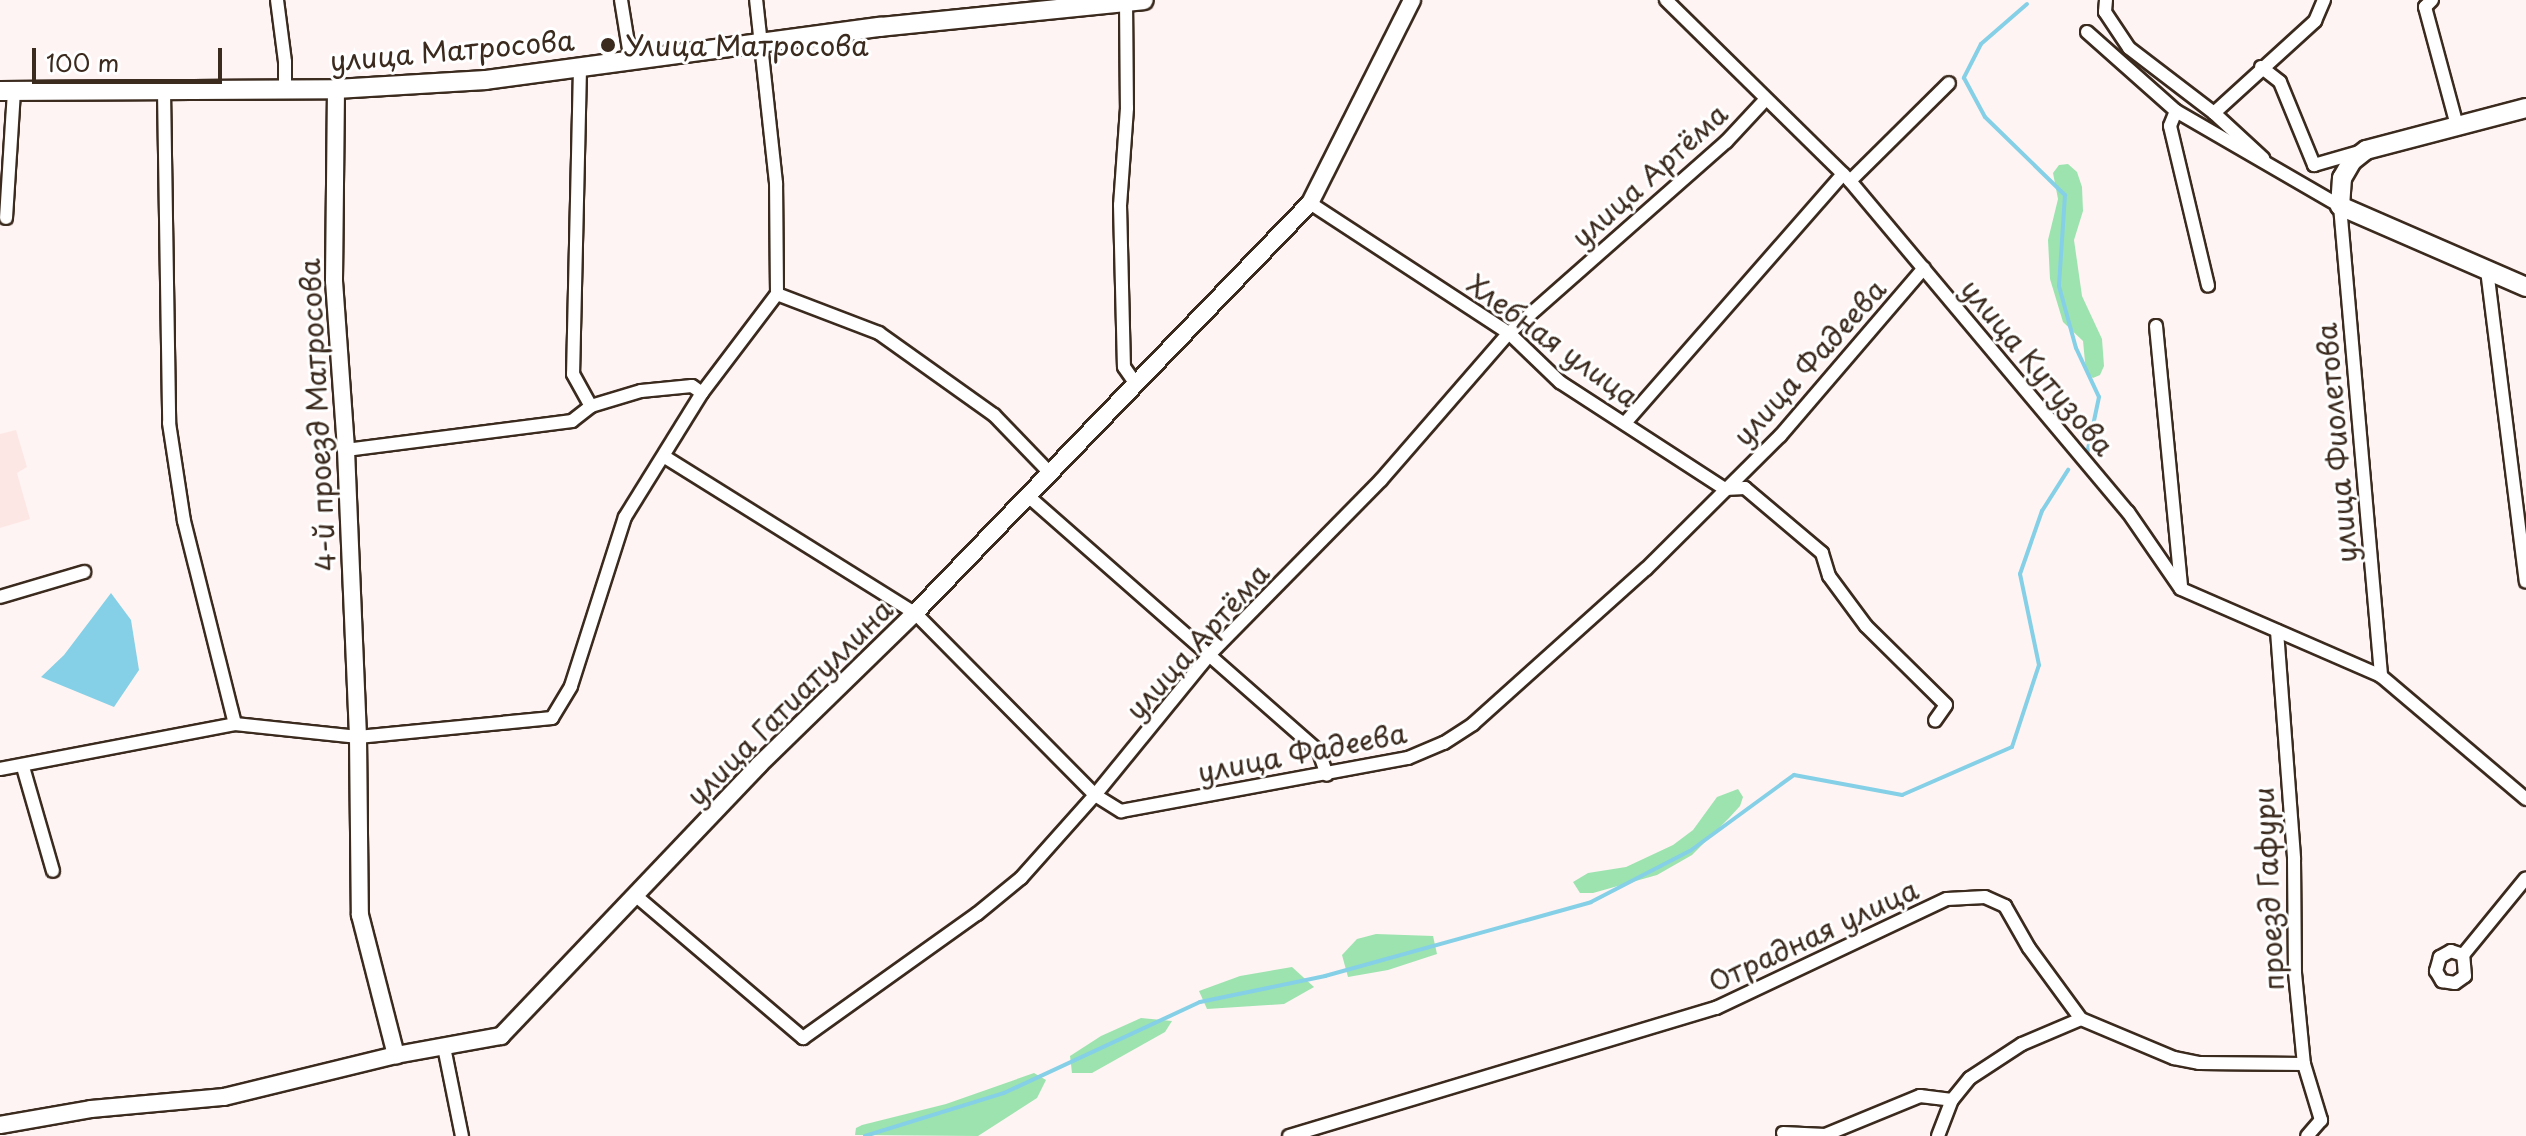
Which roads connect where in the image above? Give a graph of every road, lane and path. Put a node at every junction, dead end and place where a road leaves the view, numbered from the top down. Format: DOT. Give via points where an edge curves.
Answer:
graph roads {
  1 [pos="277,0"];
  2 [pos="621,0"];
  3 [pos="756,0"];
  4 [pos="1412,0"];
  5 [pos="1666,0"];
  6 [pos="2106,0"];
  7 [pos="2324,0"];
  8 [pos="2432,0"];
  9 [pos="1132,1"];
  10 [pos="2087,32"];
  11 [pos="758,43"];
  12 [pos="631,62"];
  13 [pos="2261,67"];
  14 [pos="580,68"];
  15 [pos="1949,83"];
  16 [pos="336,89"];
  17 [pos="285,90"];
  18 [pos="7,91"];
  19 [pos="164,91"];
  20 [pos="1765,100"];
  21 [pos="2526,108"];
  22 [pos="2176,111"];
  23 [pos="2214,113"];
  24 [pos="2457,126"];
  25 [pos="2366,150"];
  26 [pos="2314,165"];
  27 [pos="2284,176"];
  28 [pos="1847,178"];
  29 [pos="2304,187"];
  30 [pos="1310,203"];
  31 [pos="2340,206"];
  32 [pos="6,218"];
  33 [pos="1924,268"];
  34 [pos="2487,270"];
  35 [pos="2208,286"];
  36 [pos="2526,287"];
  37 [pos="777,294"];
  38 [pos="2156,326"];
  39 [pos="1509,333"];
  40 [pos="1136,384"];
  41 [pos="702,393"];
  42 [pos="591,406"];
  43 [pos="1625,423"];
  44 [pos="346,450"];
  45 [pos="665,457"];
  46 [pos="1050,473"];
  47 [pos="1725,489"];
  48 [pos="1028,496"];
  49 [pos="84,572"];
  50 [pos="2526,582"];
  51 [pos="2181,589"];
  52 [pos="0,597"];
  53 [pos="915,613"];
  54 [pos="2277,631"];
  55 [pos="1209,655"];
  56 [pos="2381,676"];
  57 [pos="1935,721"];
  58 [pos="235,724"];
  59 [pos="358,737"];
  60 [pos="23,767"];
  61 [pos="0,769"];
  62 [pos="1327,775"];
  63 [pos="1095,795"];
  64 [pos="2526,799"];
  65 [pos="53,871"];
  66 [pos="2526,878"];
  67 [pos="635,895"];
  68 [pos="2463,955"];
  69 [pos="2081,1019"];
  70 [pos="444,1047"];
  71 [pos="396,1055"];
  72 [pos="2304,1064"];
  73 [pos="1952,1100"];
  74 [pos="0,1125"];
  75 [pos="1783,1133"];
  76 [pos="462,1136"];
  77 [pos="1289,1136"];
  78 [pos="1938,1136"];
  79 [pos="2307,1136"];
  1 -- 17 [label="street"];
  2 -- 12 [label="street"];
  3 -- 11 [label="street"];
  4 -- 30 [label="street, улица Гатиатуллина"];
  5 -- 20 [label="street, улица Кутузова"];
  6 -- 23 [label="street" via="2105,12 2129,48"];
  7 -- 13 [label="street" via="2315,21"];
  8 -- 24 [label="street" via="2425,7"];
  9 -- 11 [label="main road, улица Матросова"];
  9 -- 40 [label="street" via="1120,205 1124,367"];
  10 -- 22 [label="street"];
  11 -- 12 [label="main road, улица Матросова"];
  11 -- 37 [label="street" via="776,183"];
  12 -- 14 [label="main road, улица Матросова"];
  13 -- 23 [label="street"];
  13 -- 26 [label="street" via="2280,82"];
  14 -- 16 [label="main road, улица Матросова"];
  14 -- 42 [label="street" via="573,374"];
  15 -- 28 [label="street"];
  16 -- 17 [label="main road, улица Матросова"];
  16 -- 44 [label="street, 4-й проезд Матросова" via="334,281"];
  17 -- 19 [label="main road, улица Матросова"];
  18 -- 19 [label="main road, улица Матросова"];
  18 -- 32 [label="street"];
  19 -- 58 [label="street" via="169,423 184,521"];
  20 -- 28 [label="street, улица Кутузова"];
  20 -- 39 [label="street, улица Артёма" via="1726,142"];
  21 -- 24 [label="main road"];
  22 -- 27 [label="street"];
  22 -- 35 [label="street" via="2170,126"];
  23 -- 27 [label="street"];
  24 -- 25 [label="main road"];
  25 -- 26 [label="street"];
  25 -- 31 [label="main road" via="2342,178"];
  26 -- 29 [label="street"];
  27 -- 29 [label="street"];
  28 -- 33 [label="street, улица Кутузова"];
  28 -- 43 [label="street"];
  29 -- 31 [label="street"];
  30 -- 39 [label="street, Хлебная улица"];
  30 -- 40 [label="street, улица Гатиатуллина"];
  31 -- 34 [label="main road"];
  31 -- 56 [label="street, улица Фиолетова"];
  33 -- 47 [label="street, улица Фадеева" via="1780,436"];
  33 -- 51 [label="street, улица Кутузова" via="2128,512"];
  34 -- 36 [label="main road"];
  34 -- 50 [label="street"];
  37 -- 41 [label="street"];
  37 -- 46 [label="street" via="879,333 994,415"];
  38 -- 51 [label="street"];
  39 -- 43 [label="street, Хлебная улица" via="1560,382"];
  39 -- 55 [label="street, улица Артёма" via="1381,480"];
  40 -- 46 [label="street, улица Гатиатуллина"];
  41 -- 42 [label="street" via="692,386 641,391"];
  41 -- 45 [label="street"];
  42 -- 44 [label="street" via="572,421"];
  43 -- 47 [label="street, Хлебная улица"];
  44 -- 59 [label="street, 4-й проезд Матросова"];
  45 -- 53 [label="street, улица Фадеева"];
  45 -- 59 [label="street" via="625,517 571,686 552,718"];
  46 -- 48 [label="street, улица Гатиатуллина"];
  47 -- 57 [label="street, Хлебная улица" via="1745,488 1822,553 1829,576 1866,626 1946,705"];
  47 -- 62 [label="street, улица Фадеева" via="1646,569 1473,724 1408,758"];
  48 -- 53 [label="street, улица Гатиатуллина"];
  48 -- 55 [label="street"];
  49 -- 52 [label="street"];
  51 -- 54 [label="street"];
  53 -- 63 [label="street, улица Фадеева"];
  53 -- 67 [label="street, улица Гатиатуллина" via="794,729"];
  54 -- 56 [label="street"];
  54 -- 72 [label="street, проезд Гафури"];
  55 -- 62 [label="street" via="1319,752"];
  55 -- 63 [label="street, улица Артёма"];
  56 -- 64 [label="street"];
  58 -- 59 [label="street"];
  58 -- 60 [label="street"];
  59 -- 71 [label="street, 4-й проезд Матросова" via="360,915"];
  60 -- 61 [label="street"];
  60 -- 65 [label="street"];
  62 -- 63 [label="street, улица Фадеева" via="1121,811"];
  63 -- 67 [label="street, улица Артёма" via="1021,878 803,1038"];
  66 -- 68 [label="street"];
  67 -- 70 [label="street, улица Гатиатуллина" via="501,1036"];
  69 -- 72 [label="street" via="2174,1058"];
  69 -- 73 [label="street" via="2022,1044 1970,1078"];
  69 -- 77 [label="street, Отрадная улица" via="2005,906 1985,897 1947,899 1716,1008"];
  70 -- 71 [label="street, улица Гатиатуллина"];
  70 -- 76 [label="street"];
  71 -- 74 [label="street, улица Гатиатуллина" via="224,1097 82,1110"];
  72 -- 79 [label="street, проезд Гафури" via="2321,1120"];
  73 -- 75 [label="street" via="1920,1096 1825,1135"];
  73 -- 78 [label="street"];
}
